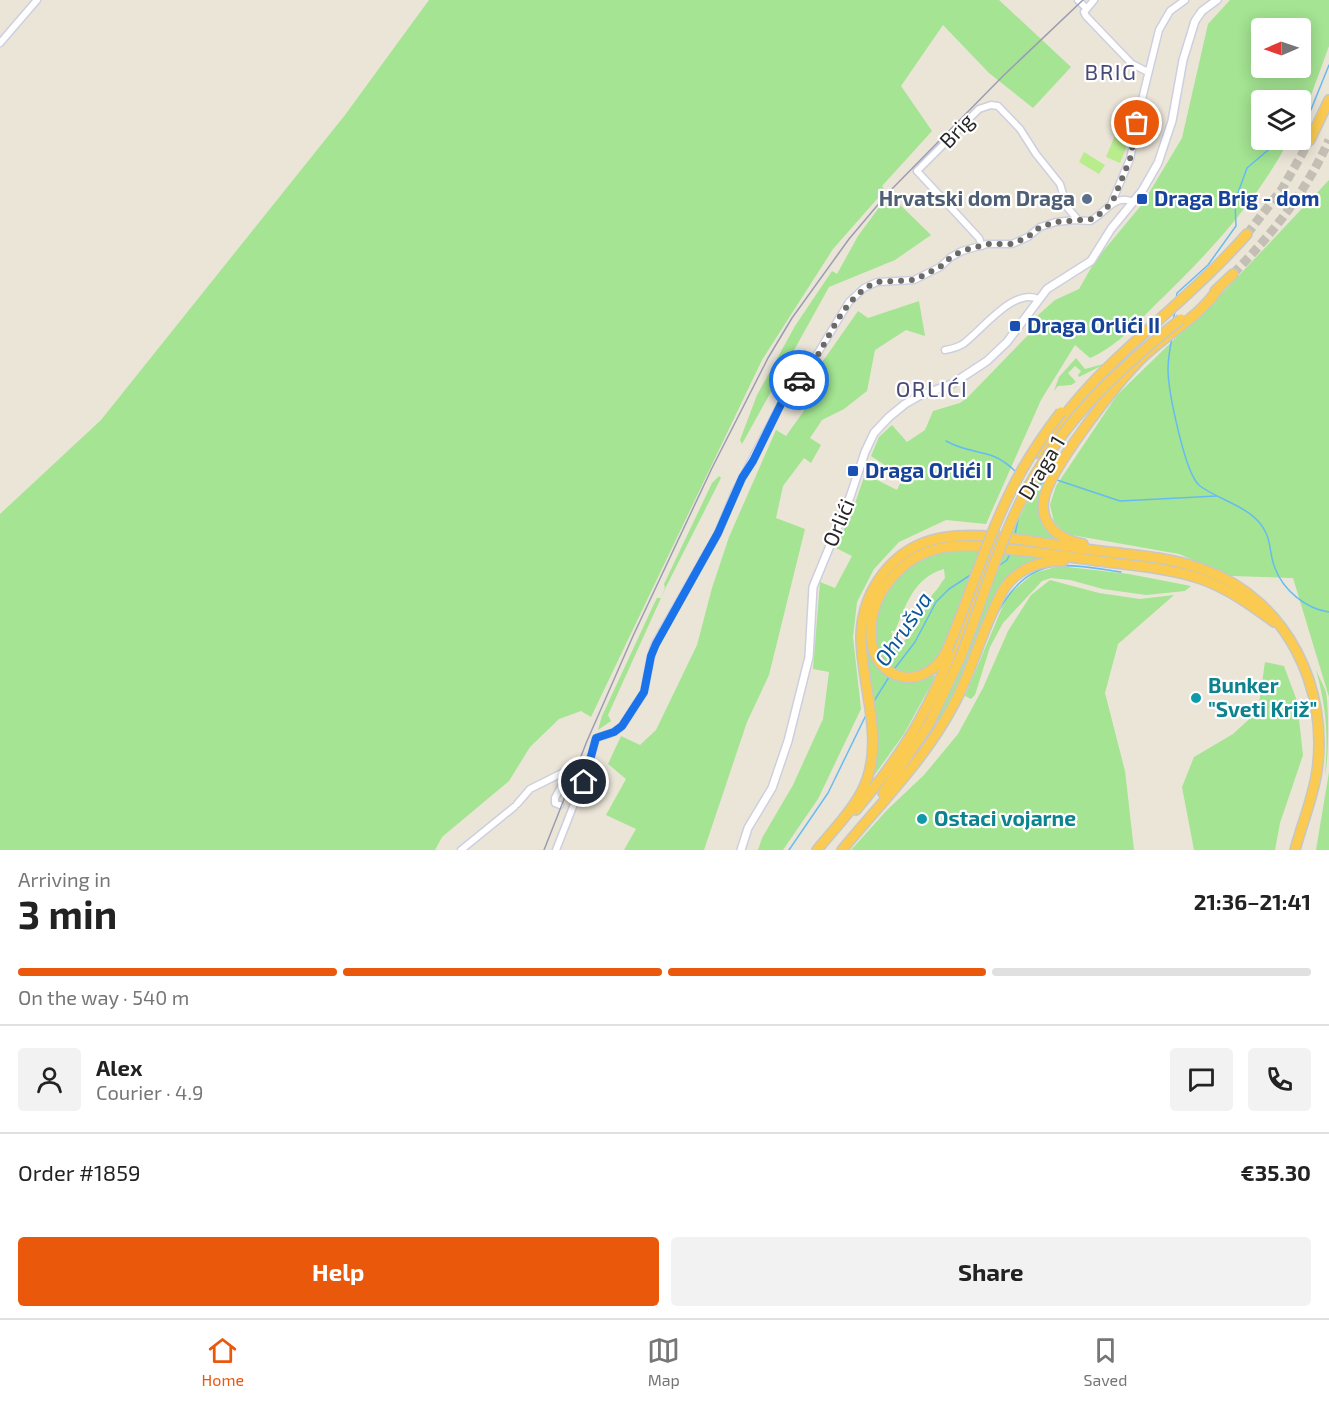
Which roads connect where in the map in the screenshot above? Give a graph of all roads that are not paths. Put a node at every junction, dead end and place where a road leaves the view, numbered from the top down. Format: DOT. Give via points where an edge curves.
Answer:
graph roads {
  1 [pos="37,0"];
  2 [pos="1078,0"];
  3 [pos="1094,0"];
  4 [pos="1185,0"];
  5 [pos="1217,0"];
  6 [pos="1086,8"];
  7 [pos="0,43"];
  8 [pos="1148,72"];
  9 [pos="1329,100"];
  10 [pos="1311,138"];
  11 [pos="1134,202"];
  12 [pos="1112,203"];
  13 [pos="1078,220"];
  14 [pos="1247,234"];
  15 [pos="982,246"];
  16 [pos="1233,274"];
  17 [pos="1038,299"];
  18 [pos="1183,320"];
  19 [pos="945,350"];
  20 [pos="1190,570"];
  21 [pos="866,627"];
  22 [pos="953,653"];
  23 [pos="566,808"];
  24 [pos="461,850"];
  25 [pos="556,850"];
  26 [pos="741,850"];
  27 [pos="817,850"];
  28 [pos="823,850"];
  29 [pos="836,850"];
  30 [pos="842,850"];
  31 [pos="1295,850"];
  1 -- 7 [label="street"];
  2 -- 6 [label="street"];
  3 -- 6 [label="street"];
  4 -- 8 [label="street" via="1166,16"];
  5 -- 11 [label="street" via="1195,21 1167,138 1155,169"];
  6 -- 8 [label="street" via="1086,16 1131,64"];
  8 -- 12 [label="street" via="1130,159"];
  9 -- 10 [label="highway"];
  11 -- 12 [label="street" via="1123,199"];
  11 -- 17 [label="street, Orlići" via="1091,261 1055,283"];
  12 -- 13 [label="street" via="1094,219"];
  13 -- 15 [label="street" via="1043,226 1012,244"];
  13 -- 15 [label="street, Brig" via="1067,207 1060,184 1017,125 998,106 985,106 917,171"];
  14 -- 22 [label="highway, bridge" via="1115,361 1079,389 1030,457 992,532"];
  15 -- 23 [label="street" via="956,254 914,280 877,282 849,302 805,374 782,402 718,533 656,644 644,692 622,726 596,738 588,771"];
  16 -- 18 [label="highway"];
  17 -- 19 [label="street, Orlići" via="1021,297 963,344"];
  17 -- 26 [label="street, Orlići" via="995,354 957,381 905,404 874,433 816,577 809,657 793,726 777,774 748,828"];
  18 -- 20 [label="highway" via="1137,363 1097,413 1054,475 1044,495 1044,514 1054,532 1073,542 1171,557"];
  18 -- 22 [label="highway, Draga 1, bridge" via="1112,377 1053,446 1015,513"];
  20 -- 21 [label="highway, bridge" via="977,541 934,549 906,564 885,586"];
  20 -- 30 [label="highway" via="1175,576 1059,561 1036,564 1015,576 1002,592 943,725"];
  20 -- 31 [label="highway" via="1229,586 1282,629 1309,676 1316,700 1320,750"];
  21 -- 22 [label="highway" via="875,655 897,676 931,672"];
  21 -- 27 [label="highway" via="862,660 873,739 871,766 862,791"];
  22 -- 28 [label="highway" via="905,745"];
  22 -- 29 [label="highway" via="940,702 906,760"];
  23 -- 24 [label="street" via="555,803 567,776 562,772 536,784"];
  23 -- 25 [label="street"];
}
